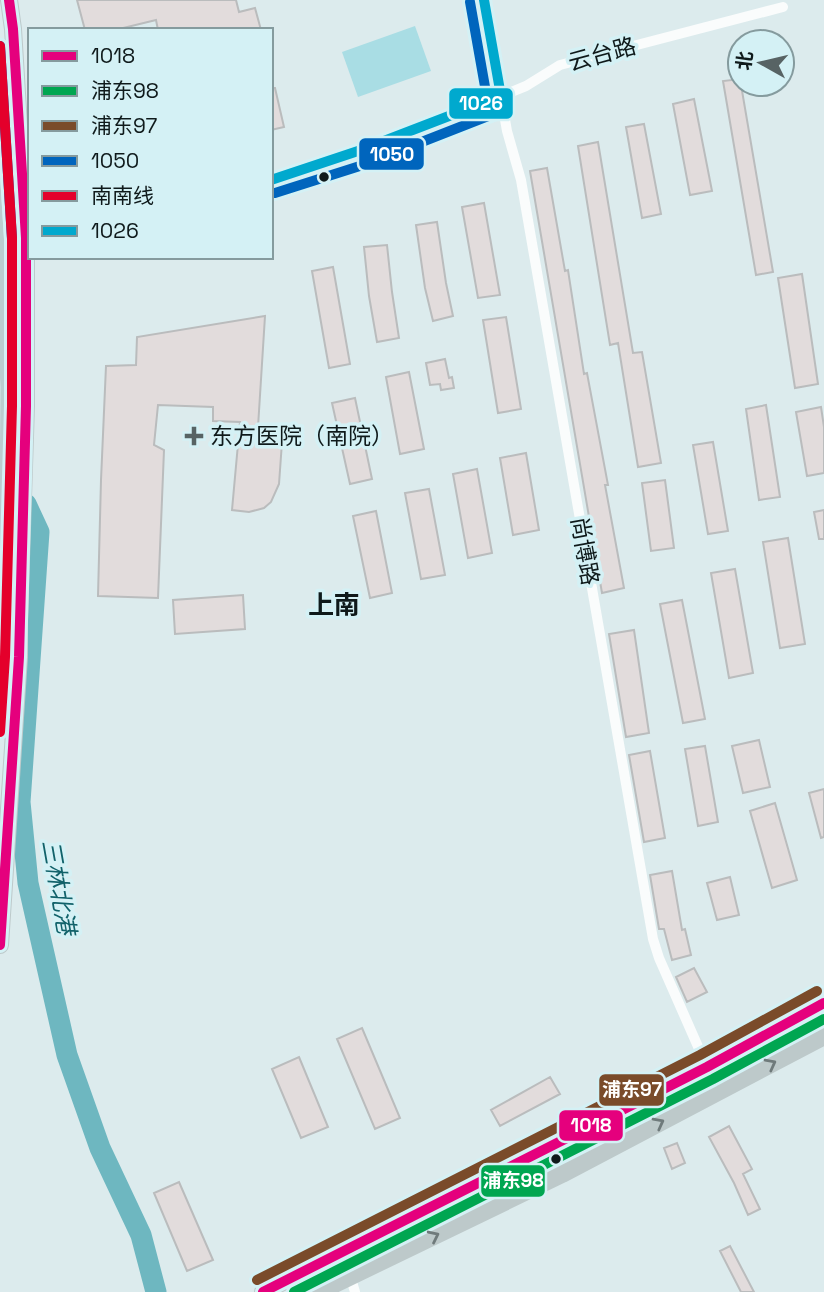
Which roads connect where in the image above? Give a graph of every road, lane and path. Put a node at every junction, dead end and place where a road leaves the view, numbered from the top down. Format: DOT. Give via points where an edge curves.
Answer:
graph roads {
  1 [pos="9,0"];
  2 [pos="484,0"];
  3 [pos="783,7"];
  4 [pos="501,96"];
  5 [pos="0,149"];
  6 [pos="273,179"];
  7 [pos="28,237"];
  8 [pos="5,267"];
  9 [pos="4,457"];
  10 [pos="0,565"];
  11 [pos="10,661"];
  12 [pos="0,943"];
  13 [pos="824,1003"];
  14 [pos="824,1036"];
  15 [pos="707,1067"];
  16 [pos="718,1092"];
  17 [pos="343,1252"];
  18 [pos="353,1284"];
  19 [pos="262,1292"];
  20 [pos="318,1292"];
  1 -- 7 [label="main road"];
  2 -- 4 [label="street, 尚博路"];
  3 -- 4 [label="street, 云台路" via="560,65"];
  4 -- 6 [label="street, 云台路" via="378,145"];
  4 -- 15 [label="street, 尚博路" via="521,180 653,939"];
  5 -- 8 [label="highway"];
  7 -- 9 [label="main road" via="13,324"];
  7 -- 11 [label="main road" via="19,620"];
  8 -- 9 [label="highway"];
  8 -- 11 [label="highway" via="11,387"];
  9 -- 10 [label="main road"];
  11 -- 12 [label="main road"];
  13 -- 15 [label="main road"];
  16 -- 14 [label="main road, one-way"];
  15 -- 16 [label="street, 尚博路"];
  15 -- 17 [label="main road"];
  18 -- 16 [label="main road, one-way"];
  17 -- 18 [label="street"];
  17 -- 19 [label="main road"];
  18 -- 20 [label="main road"];
}
